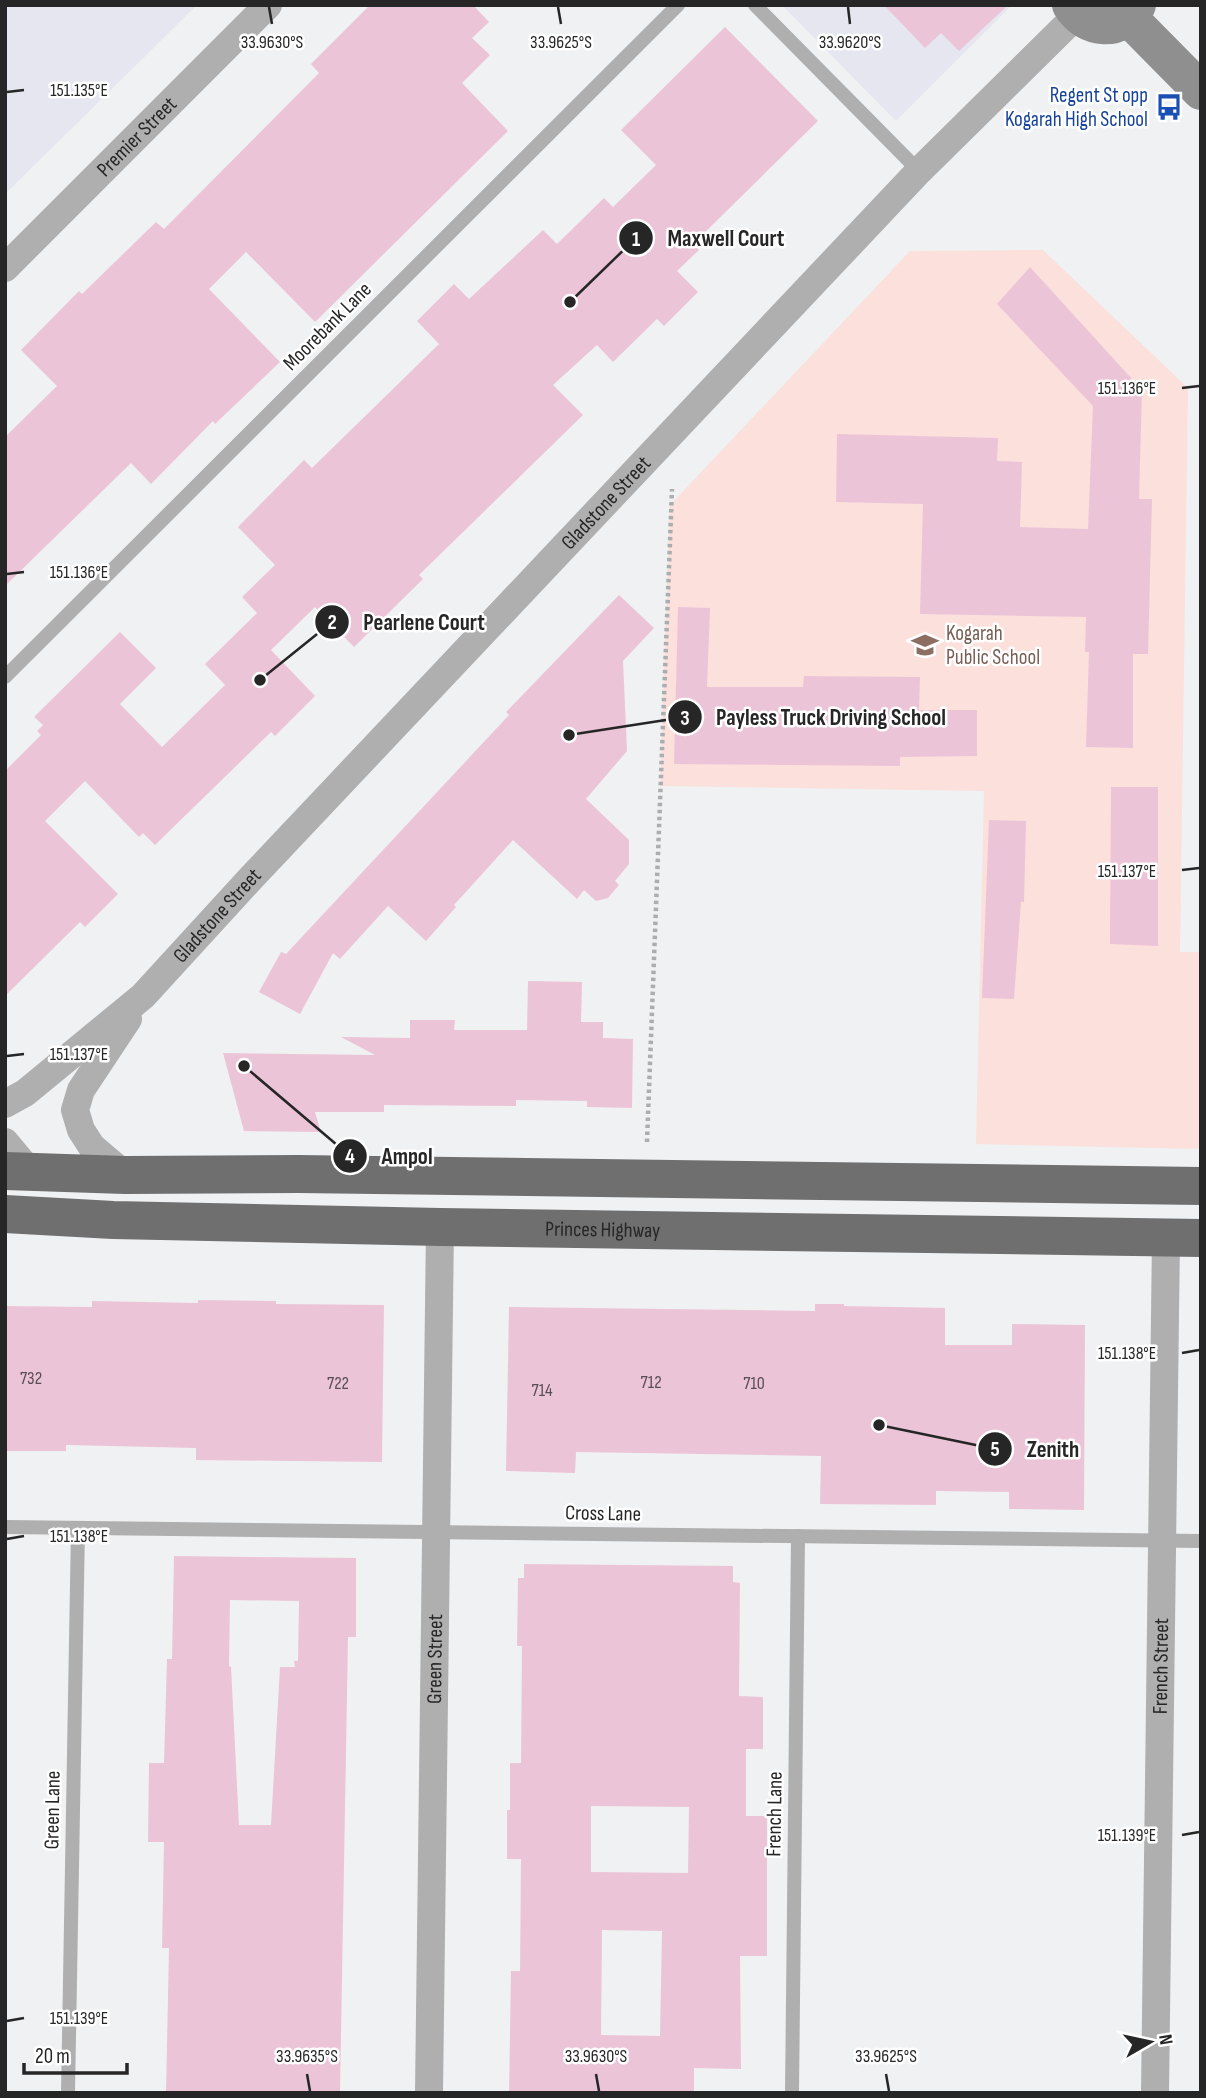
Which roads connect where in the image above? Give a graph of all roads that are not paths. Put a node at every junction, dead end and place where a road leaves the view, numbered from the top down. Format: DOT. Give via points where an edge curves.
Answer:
graph roads {
  1 [pos="268,5"];
  2 [pos="678,5"];
  3 [pos="755,5"];
  4 [pos="1074,10"];
  5 [pos="1132,11"];
  6 [pos="1201,91"];
  7 [pos="919,171"];
  8 [pos="5,268"];
  9 [pos="5,677"];
  10 [pos="143,996"];
  11 [pos="5,1104"];
  12 [pos="5,1142"];
  13 [pos="17,1172"];
  14 [pos="125,1175"];
  15 [pos="1201,1186"];
  16 [pos="5,1214"];
  17 [pos="440,1227"];
  18 [pos="1183,1238"];
  19 [pos="5,1527"];
  20 [pos="78,1528"];
  21 [pos="436,1532"];
  22 [pos="798,1536"];
  23 [pos="1162,1540"];
  24 [pos="1201,1541"];
  25 [pos="68,2093"];
  26 [pos="429,2093"];
  27 [pos="792,2093"];
  28 [pos="1155,2093"];
  1 -- 8 [label="street, Premier Street"];
  2 -- 9 [label="lane, Moorebank Lane"];
  3 -- 7 [label="lane"];
  4 -- 5 [label="main road" via="1097,26 1108,26"];
  4 -- 7 [label="street, Gladstone Street"];
  5 -- 6 [label="main road"];
  7 -- 10 [label="street, Gladstone Street"];
  10 -- 11 [label="street, Gladstone Street" via="25,1093"];
  10 -- 14 [label="street, Gladstone Street" via="81,1090 75,1110 92,1147"];
  12 -- 13 [label="street"];
  13 -- 14 [label="highway"];
  14 -- 15 [label="highway"];
  16 -- 17 [label="highway, Princes Highway"];
  17 -- 18 [label="highway, Princes Highway"];
  17 -- 21 [label="street, Green Street"];
  18 -- 23 [label="street, French Street"];
  19 -- 20 [label="lane, Cross Lane"];
  20 -- 21 [label="lane, Cross Lane"];
  20 -- 25 [label="lane, Green Lane"];
  21 -- 22 [label="lane, Cross Lane"];
  21 -- 26 [label="street, Green Street"];
  22 -- 23 [label="lane, Cross Lane"];
  22 -- 27 [label="lane, French Lane"];
  23 -- 24 [label="lane, Cross Lane"];
  23 -- 28 [label="street, French Street"];
}
